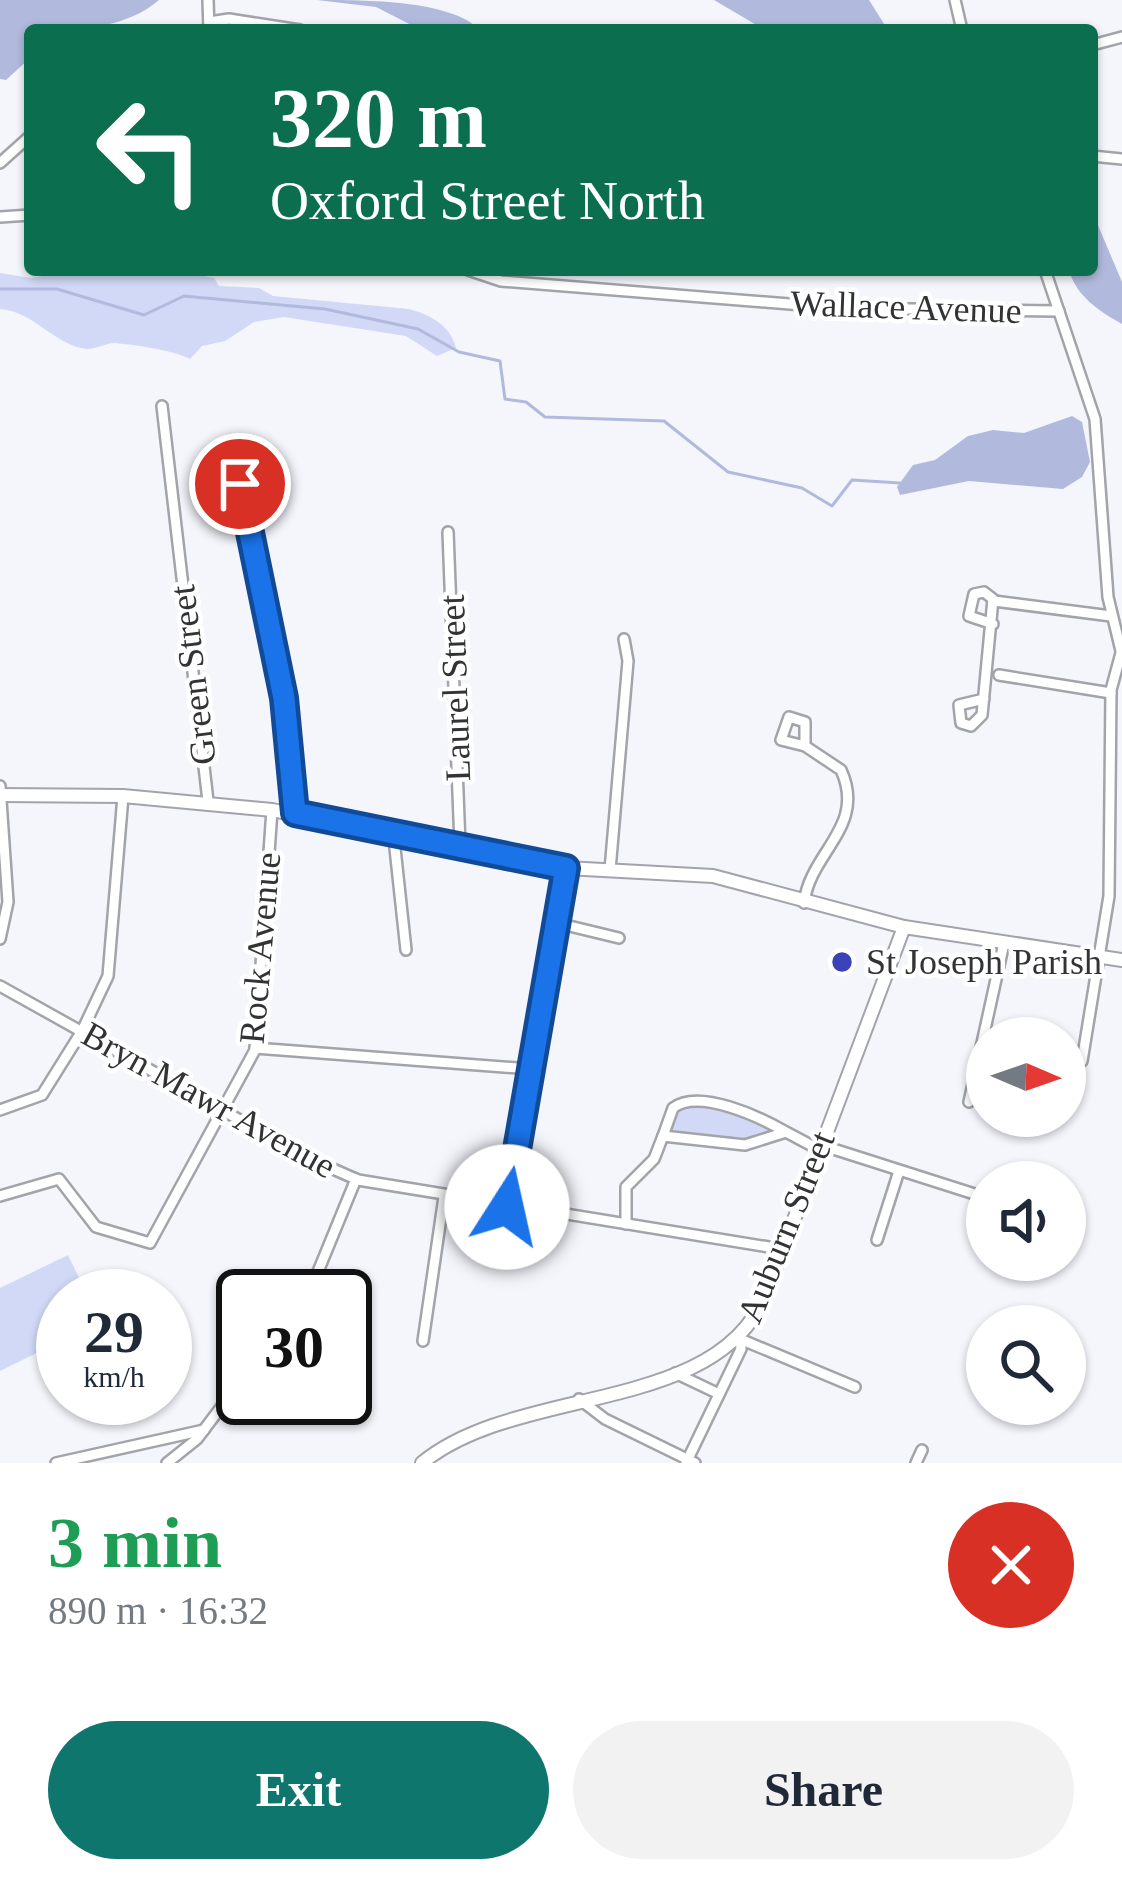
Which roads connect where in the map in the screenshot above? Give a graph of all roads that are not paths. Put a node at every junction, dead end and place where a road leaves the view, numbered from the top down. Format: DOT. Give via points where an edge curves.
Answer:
graph roads {
  1 [pos="215,24"];
  2 [pos="262,24"];
  3 [pos="24,142"];
  4 [pos="0,164"];
  5 [pos="486,276"];
  6 [pos="1047,276"];
  7 [pos="1060,311"];
  8 [pos="162,406"];
  9 [pos="240,484"];
  10 [pos="448,532"];
  11 [pos="994,601"];
  12 [pos="1111,616"];
  13 [pos="992,624"];
  14 [pos="624,640"];
  15 [pos="1121,654"];
  16 [pos="999,675"];
  17 [pos="1111,693"];
  18 [pos="984,699"];
  19 [pos="805,746"];
  20 [pos="0,792"];
  21 [pos="123,796"];
  22 [pos="208,801"];
  23 [pos="272,810"];
  24 [pos="295,813"];
  25 [pos="393,830"];
  26 [pos="460,845"];
  27 [pos="566,868"];
  28 [pos="610,870"];
  29 [pos="804,903"];
  30 [pos="557,923"];
  31 [pos="904,927"];
  32 [pos="619,938"];
  33 [pos="0,939"];
  34 [pos="1004,943"];
  35 [pos="406,950"];
  36 [pos="1100,957"];
  37 [pos="1122,960"];
  38 [pos="0,986"];
  39 [pos="988,1017"];
  40 [pos="82,1031"];
  41 [pos="1086,1038"];
  42 [pos="255,1048"];
  43 [pos="531,1069"];
  44 [pos="0,1110"];
  45 [pos="221,1110"];
  46 [pos="786,1132"];
  47 [pos="663,1136"];
  48 [pos="818,1150"];
  49 [pos="899,1171"];
  50 [pos="356,1179"];
  51 [pos="966,1192"];
  52 [pos="0,1196"];
  53 [pos="443,1197"];
  54 [pos="507,1207"];
  55 [pos="626,1224"];
  56 [pos="877,1240"];
  57 [pos="782,1249"];
  58 [pos="319,1269"];
  59 [pos="740,1340"];
  60 [pos="423,1341"];
  61 [pos="675,1373"];
  62 [pos="854,1388"];
  63 [pos="719,1394"];
  64 [pos="579,1399"];
  65 [pos="216,1414"];
  66 [pos="204,1430"];
  67 [pos="922,1450"];
  68 [pos="105,1458"];
  69 [pos="426,1462"];
  70 [pos="690,1462"];
  71 [pos="56,1463"];
  72 [pos="166,1463"];
  73 [pos="916,1463"];
  1 -- 2 [label="street"];
  3 -- 4 [label="street"];
  5 -- 7 [label="street, Wallace Avenue" via="839,308"];
  6 -- 7 [label="street"];
  7 -- 12 [label="street" via="1100,454"];
  8 -- 22 [label="street, Green Street"];
  9 -- 24 [label="street" via="284,698"];
  10 -- 26 [label="street, Laurel Street"];
  11 -- 12 [label="street"];
  11 -- 13 [label="street"];
  11 -- 13 [label="street" via="976,593 968,610"];
  12 -- 15 [label="street"];
  13 -- 18 [label="street"];
  14 -- 28 [label="street"];
  15 -- 17 [label="street"];
  16 -- 17 [label="street"];
  17 -- 36 [label="street" via="1109,896"];
  19 -- 29 [label="street" via="841,770 849,801 838,837 810,874"];
  20 -- 21 [label="main road"];
  20 -- 33 [label="street" via="8,907"];
  21 -- 22 [label="main road"];
  21 -- 40 [label="street" via="109,972"];
  22 -- 23 [label="main road"];
  23 -- 24 [label="main road"];
  23 -- 42 [label="street, Rock Avenue"];
  24 -- 25 [label="main road"];
  25 -- 26 [label="main road"];
  25 -- 35 [label="street"];
  26 -- 27 [label="main road"];
  27 -- 28 [label="main road"];
  27 -- 30 [label="street"];
  28 -- 29 [label="main road" via="713,876"];
  29 -- 31 [label="main road"];
  30 -- 32 [label="street"];
  30 -- 43 [label="street"];
  31 -- 34 [label="main road"];
  31 -- 48 [label="main road, Auburn Street"];
  34 -- 36 [label="main road"];
  34 -- 39 [label="street"];
  36 -- 37 [label="main road"];
  36 -- 41 [label="street"];
  38 -- 40 [label="street, Bryn Mawr Avenue"];
  40 -- 44 [label="street" via="42,1095"];
  40 -- 45 [label="street, Bryn Mawr Avenue"];
  42 -- 43 [label="street"];
  42 -- 45 [label="street, Rock Avenue"];
  43 -- 54 [label="street"];
  45 -- 50 [label="street, Bryn Mawr Avenue"];
  45 -- 52 [label="street, Rock Avenue" via="150,1243 96,1227 59,1179"];
  46 -- 47 [label="street" via="746,1145"];
  46 -- 47 [label="street" via="687,1101 673,1108"];
  46 -- 48 [label="street"];
  47 -- 55 [label="street" via="654,1160 626,1187"];
  48 -- 49 [label="street"];
  48 -- 57 [label="main road, Auburn Street"];
  49 -- 51 [label="street"];
  49 -- 56 [label="street"];
  50 -- 53 [label="street, Bryn Mawr Avenue"];
  50 -- 58 [label="street"];
  53 -- 54 [label="street, Bryn Mawr Avenue"];
  53 -- 60 [label="street"];
  54 -- 55 [label="street, Bryn Mawr Avenue"];
  55 -- 57 [label="street, Bryn Mawr Avenue"];
  57 -- 59 [label="main road, Auburn Street"];
  59 -- 61 [label="main road, Auburn Street"];
  59 -- 62 [label="street"];
  59 -- 63 [label="street"];
  61 -- 63 [label="street"];
  61 -- 64 [label="main road, Auburn Street"];
  63 -- 70 [label="street"];
  64 -- 69 [label="main road, Auburn Street" via="476,1431"];
  64 -- 70 [label="street"];
  65 -- 66 [label="street"];
  66 -- 68 [label="street"];
  66 -- 72 [label="street"];
  67 -- 73 [label="street"];
  68 -- 71 [label="street"];
}
